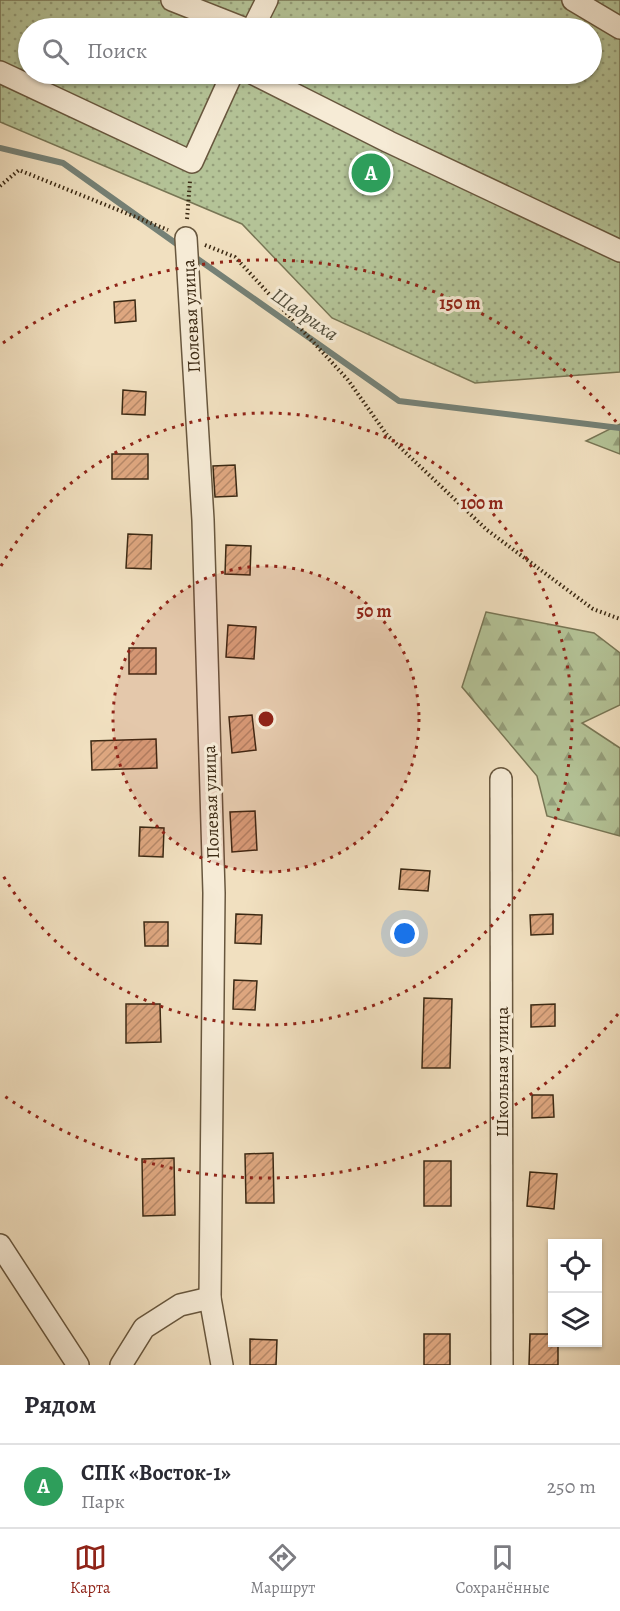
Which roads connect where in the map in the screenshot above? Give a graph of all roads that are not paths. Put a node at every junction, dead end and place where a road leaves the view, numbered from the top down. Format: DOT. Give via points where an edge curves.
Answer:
graph roads {
  1 [pos="172,0"];
  2 [pos="267,0"];
  3 [pos="573,0"];
  4 [pos="218,18"];
  5 [pos="258,18"];
  6 [pos="620,28"];
  7 [pos="0,72"];
  8 [pos="18,80"];
  9 [pos="26,84"];
  10 [pos="227,84"];
  11 [pos="274,84"];
  12 [pos="186,238"];
  13 [pos="620,251"];
  14 [pos="501,779"];
  15 [pos="0,1245"];
  16 [pos="210,1298"];
  17 [pos="78,1365"];
  18 [pos="121,1365"];
  19 [pos="222,1365"];
  20 [pos="502,1365"];
  1 -- 4 [label="street"];
  2 -- 5 [label="street"];
  3 -- 6 [label="street"];
  7 -- 8 [label="street"];
  9 -- 10 [label="street" via="192,162"];
  11 -- 13 [label="street"];
  12 -- 16 [label="street, Полевая улица" via="203,520 214,893"];
  14 -- 20 [label="street, Школьная улица"];
  15 -- 17 [label="street"];
  16 -- 18 [label="street" via="180,1305 144,1328"];
  16 -- 19 [label="street, Полевая улица"];
}
